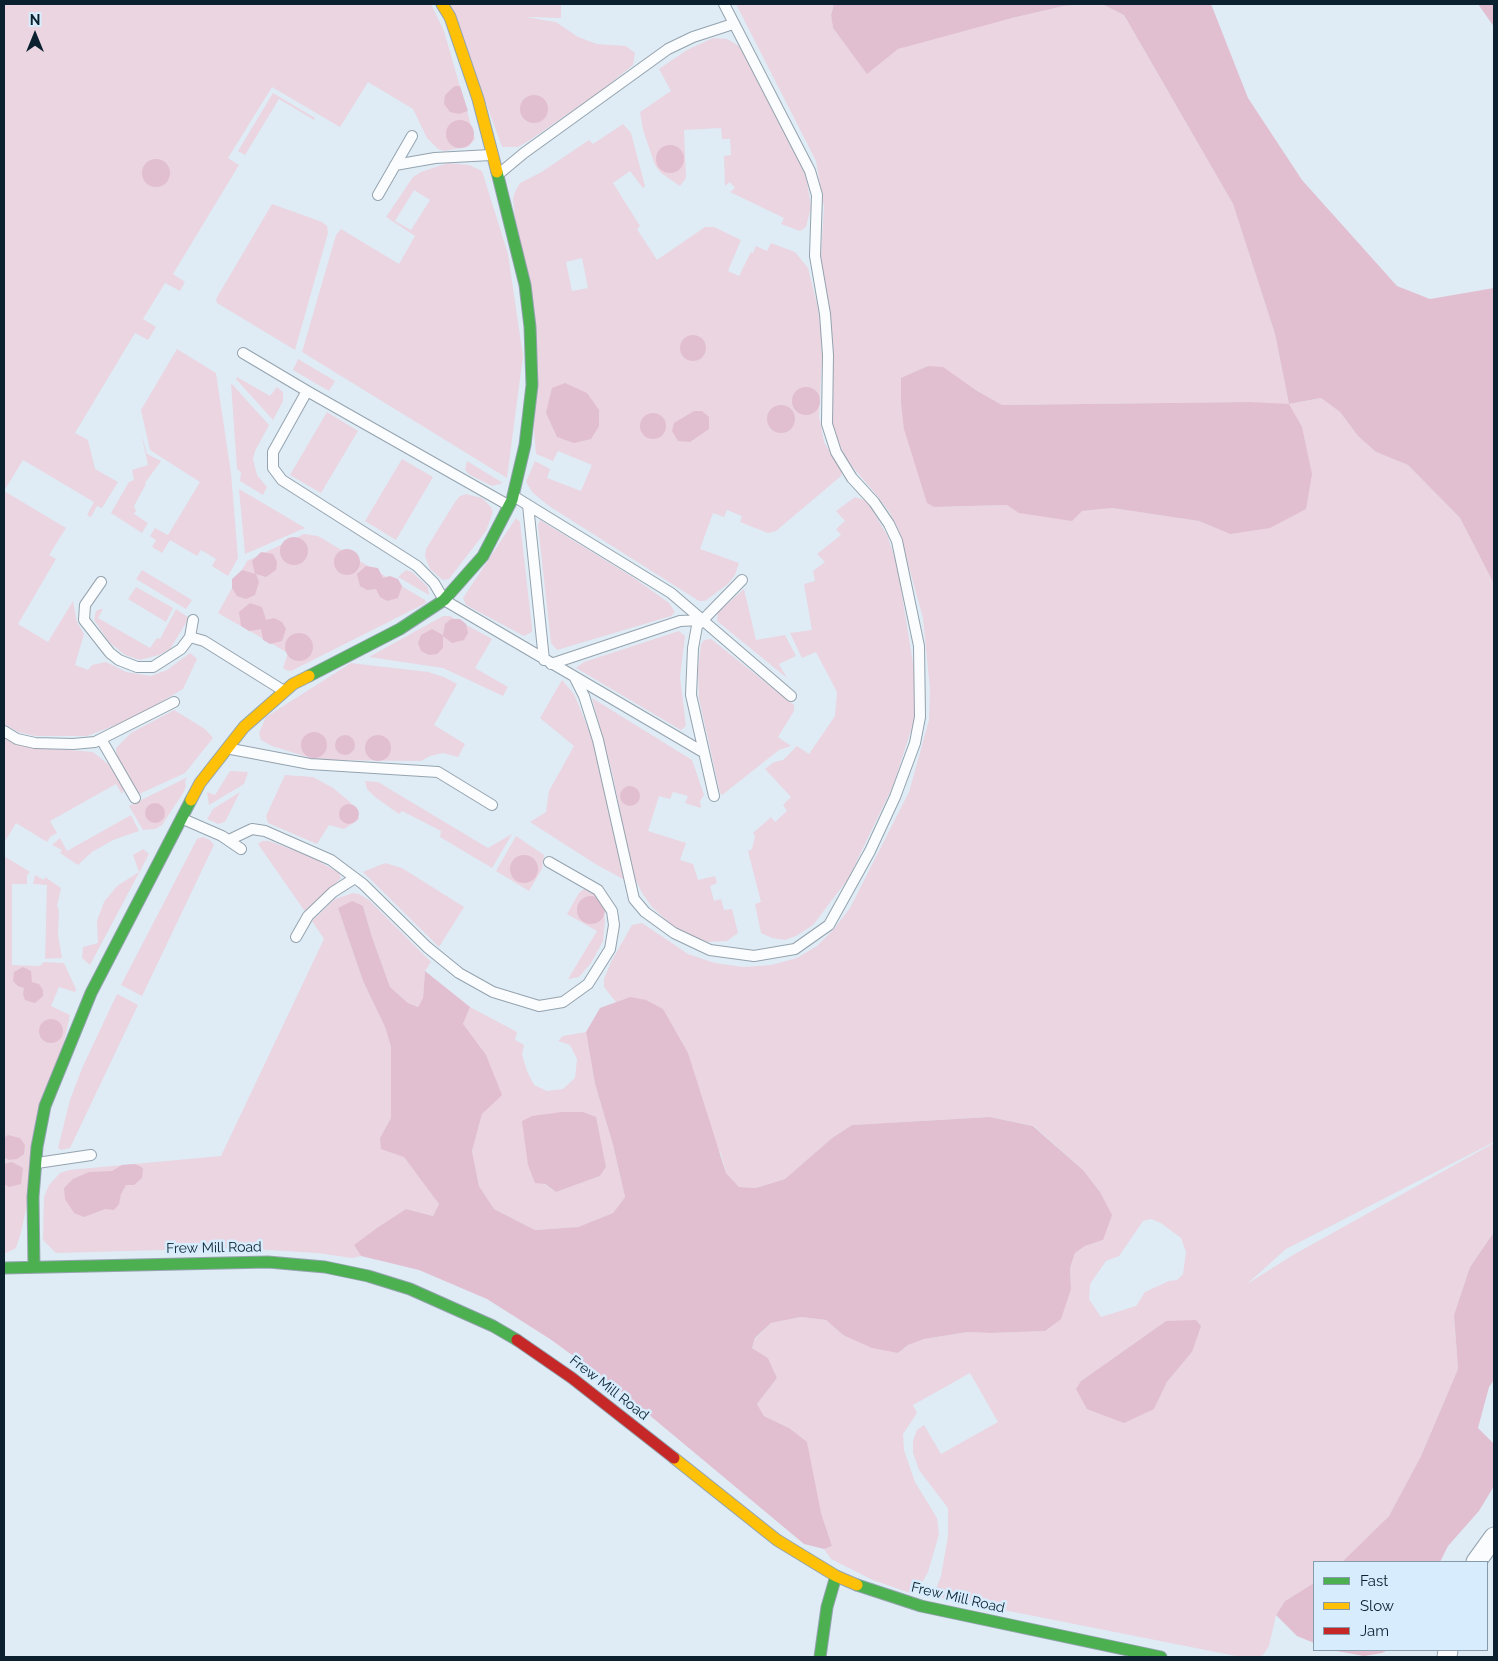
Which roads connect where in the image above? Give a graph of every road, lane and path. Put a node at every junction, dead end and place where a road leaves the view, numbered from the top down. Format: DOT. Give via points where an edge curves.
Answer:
graph roads {
  1 [pos="442,4"];
  2 [pos="724,4"];
  3 [pos="733,24"];
  4 [pos="412,136"];
  5 [pos="492,155"];
  6 [pos="395,165"];
  7 [pos="497,175"];
  8 [pos="378,194"];
  9 [pos="243,353"];
  10 [pos="307,391"];
  11 [pos="511,501"];
  12 [pos="528,505"];
  13 [pos="742,580"];
  14 [pos="101,582"];
  15 [pos="444,600"];
  16 [pos="193,620"];
  17 [pos="701,620"];
  18 [pos="190,636"];
  19 [pos="548,662"];
  20 [pos="575,678"];
  21 [pos="285,692"];
  22 [pos="791,696"];
  23 [pos="174,702"];
  24 [pos="4,731"];
  25 [pos="101,739"];
  26 [pos="227,748"];
  27 [pos="703,752"];
  28 [pos="714,796"];
  29 [pos="135,798"];
  30 [pos="492,804"];
  31 [pos="181,818"];
  32 [pos="229,840"];
  33 [pos="241,850"];
  34 [pos="548,862"];
  35 [pos="355,878"];
  36 [pos="296,937"];
  37 [pos="91,1155"];
  38 [pos="36,1164"];
  39 [pos="34,1267"];
  40 [pos="4,1268"];
  41 [pos="1494,1537"];
  42 [pos="1477,1561"];
  43 [pos="836,1576"];
  44 [pos="820,1657"];
  45 [pos="1161,1657"];
  1 -- 5 [label="street" via="450,17 478,99"];
  2 -- 3 [label="lane"];
  3 -- 7 [label="lane" via="668,49"];
  3 -- 20 [label="lane" via="810,171 817,194 815,256 828,355 827,424 836,452 852,478 889,524 896,541 919,646 920,717 915,743 870,851 830,925 795,949 754,956 710,950 674,933 645,912 634,899 598,740"];
  4 -- 6 [label="lane"];
  5 -- 6 [label="lane" via="434,158"];
  5 -- 7 [label="street"];
  6 -- 8 [label="lane"];
  7 -- 11 [label="street" via="525,286 530,327 532,385 525,446"];
  9 -- 10 [label="lane"];
  10 -- 11 [label="lane"];
  10 -- 15 [label="lane" via="273,452 274,468 282,480 417,566 434,583"];
  11 -- 12 [label="lane"];
  11 -- 15 [label="street" via="483,556"];
  12 -- 17 [label="lane" via="671,593"];
  12 -- 19 [label="lane"];
  13 -- 17 [label="lane"];
  14 -- 18 [label="lane" via="85,606 84,620 119,660 137,667 153,667 181,649"];
  15 -- 19 [label="lane"];
  15 -- 21 [label="street" via="400,629 293,684"];
  16 -- 18 [label="lane"];
  17 -- 19 [label="lane" via="680,621"];
  17 -- 22 [label="lane"];
  17 -- 27 [label="lane" via="692,648 691,695"];
  18 -- 21 [label="lane" via="204,640"];
  19 -- 20 [label="lane"];
  20 -- 27 [label="lane"];
  21 -- 26 [label="street" via="244,728"];
  23 -- 25 [label="lane"];
  24 -- 25 [label="lane" via="17,739 35,743 73,744"];
  25 -- 29 [label="lane"];
  26 -- 30 [label="lane" via="310,764 438,772"];
  26 -- 31 [label="street" via="200,783"];
  27 -- 28 [label="lane"];
  31 -- 32 [label="lane"];
  31 -- 38 [label="street" via="91,993 45,1106"];
  32 -- 33 [label="lane"];
  32 -- 35 [label="lane" via="252,829 265,831 331,860"];
  34 -- 35 [label="lane" via="598,890 612,911 614,926 610,949 588,984 563,1002 540,1006 493,992 459,972 427,947"];
  35 -- 36 [label="lane" via="333,892 308,916"];
  37 -- 38 [label="lane"];
  38 -- 39 [label="street"];
  39 -- 40 [label="street, Frew Mill Road"];
  39 -- 43 [label="street, Frew Mill Road" via="268,1262 325,1267 410,1288 493,1326 533,1350 777,1540"];
  41 -- 42 [label="street"];
  43 -- 44 [label="street" via="827,1607"];
  43 -- 45 [label="street, Frew Mill Road" via="921,1606"];
}
